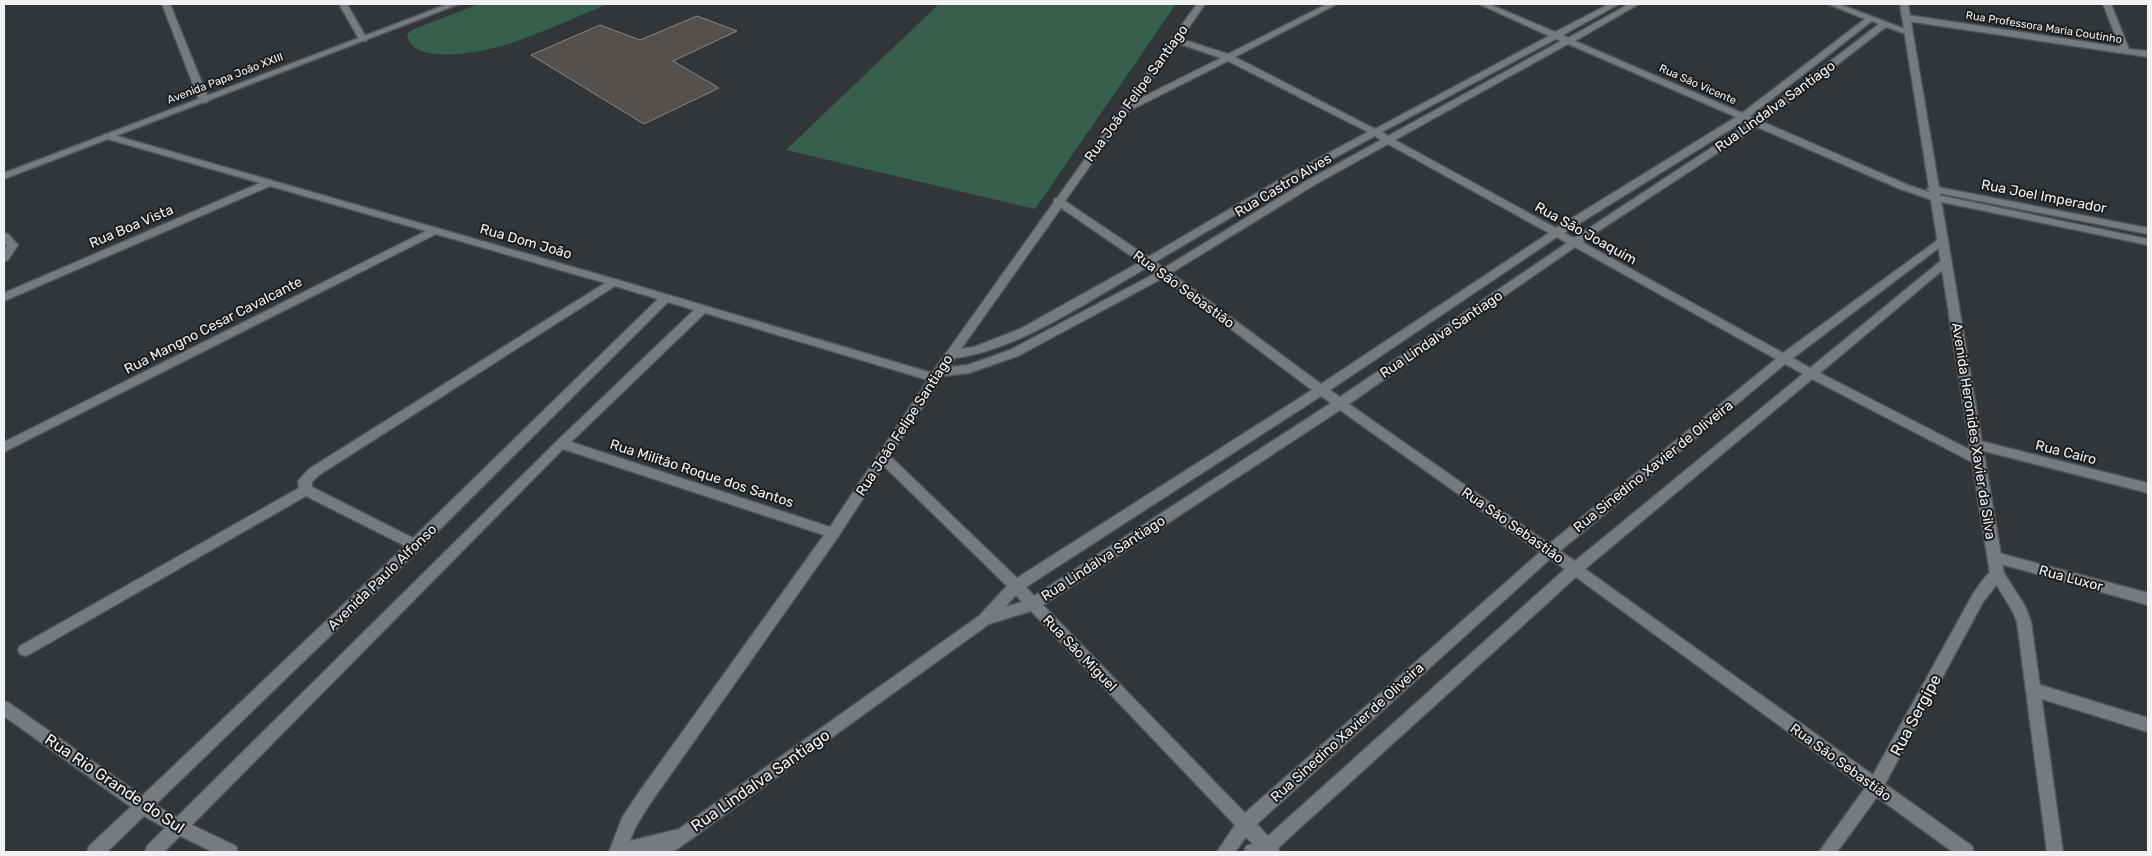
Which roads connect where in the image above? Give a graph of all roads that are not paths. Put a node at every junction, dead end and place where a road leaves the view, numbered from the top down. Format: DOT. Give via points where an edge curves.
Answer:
graph roads {
  1 [pos="166,4"];
  2 [pos="343,4"];
  3 [pos="455,4"];
  4 [pos="1201,4"];
  5 [pos="1333,4"];
  6 [pos="1483,4"];
  7 [pos="1635,4"];
  8 [pos="1832,4"];
  9 [pos="1904,4"];
  10 [pos="2107,4"];
  11 [pos="1616,7"];
  12 [pos="1907,18"];
  13 [pos="1870,19"];
  14 [pos="1884,24"];
  15 [pos="1909,32"];
  16 [pos="1556,36"];
  17 [pos="363,39"];
  18 [pos="1176,40"];
  19 [pos="1568,41"];
  20 [pos="2126,51"];
  21 [pos="2148,54"];
  22 [pos="1228,57"];
  23 [pos="204,100"];
  24 [pos="1124,110"];
  25 [pos="1743,117"];
  26 [pos="1756,123"];
  27 [pos="1374,132"];
  28 [pos="107,136"];
  29 [pos="1388,140"];
  30 [pos="1297,174"];
  31 [pos="4,176"];
  32 [pos="1312,182"];
  33 [pos="269,183"];
  34 [pos="1936,194"];
  35 [pos="1058,201"];
  36 [pos="436,230"];
  37 [pos="2148,231"];
  38 [pos="1556,233"];
  39 [pos="4,236"];
  40 [pos="1943,241"];
  41 [pos="2148,242"];
  42 [pos="1574,243"];
  43 [pos="4,258"];
  44 [pos="1946,261"];
  45 [pos="1148,262"];
  46 [pos="1164,273"];
  47 [pos="614,282"];
  48 [pos="4,297"];
  49 [pos="666,298"];
  50 [pos="701,310"];
  51 [pos="951,354"];
  52 [pos="1785,358"];
  53 [pos="1810,373"];
  54 [pos="937,375"];
  55 [pos="1321,390"];
  56 [pos="1341,403"];
  57 [pos="561,444"];
  58 [pos="1976,445"];
  59 [pos="4,447"];
  60 [pos="884,457"];
  61 [pos="1979,460"];
  62 [pos="2148,488"];
  63 [pos="306,490"];
  64 [pos="833,533"];
  65 [pos="415,545"];
  66 [pos="1550,552"];
  67 [pos="1995,557"];
  68 [pos="1575,569"];
  69 [pos="1997,574"];
  70 [pos="1016,586"];
  71 [pos="2148,599"];
  72 [pos="1033,604"];
  73 [pos="984,620"];
  74 [pos="25,650"];
  75 [pos="2034,690"];
  76 [pos="4,708"];
  77 [pos="2148,725"];
  78 [pos="1875,788"];
  79 [pos="144,806"];
  80 [pos="1245,824"];
  81 [pos="179,827"];
  82 [pos="682,835"];
  83 [pos="1264,850"];
  84 [pos="95,852"];
  85 [pos="153,852"];
  86 [pos="230,852"];
  87 [pos="618,852"];
  88 [pos="660,852"];
  89 [pos="1225,852"];
  90 [pos="1827,852"];
  91 [pos="1966,852"];
  92 [pos="2055,852"];
  1 -- 23 [label="street"];
  2 -- 17 [label="street"];
  3 -- 17 [label="street, Avenida Papa João XXIII"];
  4 -- 18 [label="street, Rua João Felipe Santiago"];
  5 -- 22 [label="street"];
  6 -- 16 [label="street, Rua São Vicente"];
  7 -- 11 [label="street, Rua Castro Alves"];
  8 -- 13 [label="street"];
  9 -- 12 [label="street, Avenida Heronides Xavier da Silva"];
  10 -- 20 [label="street"];
  11 -- 16 [label="street, Rua Castro Alves"];
  11 -- 19 [label="street, Rua Castro Alves"];
  12 -- 15 [label="street, Avenida Heronides Xavier da Silva"];
  12 -- 20 [label="street, Rua Professora Maria Coutinho"];
  13 -- 14 [label="street"];
  13 -- 25 [label="street, Rua Lindalva Santiago"];
  14 -- 15 [label="street"];
  14 -- 26 [label="street, Rua Lindalva Santiago"];
  15 -- 34 [label="street, Avenida Heronides Xavier da Silva"];
  16 -- 19 [label="street, Rua São Vicente"];
  16 -- 27 [label="street, Rua Castro Alves"];
  17 -- 23 [label="street, Avenida Papa João XXIII"];
  18 -- 22 [label="street, Rua São Joaquim"];
  18 -- 24 [label="street, Rua João Felipe Santiago"];
  19 -- 25 [label="street, Rua São Vicente"];
  19 -- 29 [label="street, Rua Castro Alves"];
  20 -- 21 [label="street, Rua Professora Maria Coutinho"];
  22 -- 24 [label="street"];
  22 -- 27 [label="street, Rua São Joaquim"];
  23 -- 28 [label="street, Avenida Papa João XXIII"];
  24 -- 35 [label="street, Rua João Felipe Santiago"];
  25 -- 26 [label="street, Rua São Vicente"];
  25 -- 38 [label="street, Rua Lindalva Santiago"];
  26 -- 34 [label="street, Rua São Vicente" via="1904,187"];
  26 -- 42 [label="street, Rua Lindalva Santiago"];
  27 -- 29 [label="street, Rua São Joaquim"];
  27 -- 30 [label="street, Rua Castro Alves"];
  28 -- 31 [label="street, Avenida Papa João XXIII"];
  28 -- 33 [label="street, Rua Dom João"];
  29 -- 32 [label="street, Rua Castro Alves"];
  29 -- 38 [label="street, Rua São Joaquim"];
  30 -- 32 [label="street"];
  30 -- 45 [label="street, Rua Castro Alves"];
  32 -- 46 [label="street, Rua Castro Alves"];
  33 -- 36 [label="street, Rua Dom João"];
  33 -- 48 [label="street, Rua Boa Vista"];
  34 -- 37 [label="street, Rua Joel Imperador"];
  34 -- 40 [label="street, Avenida Heronides Xavier da Silva"];
  34 -- 41 [label="street, Rua Joel Imperador"];
  35 -- 45 [label="street, Rua São Sebastião"];
  35 -- 51 [label="street, Rua João Felipe Santiago"];
  36 -- 47 [label="street, Rua Dom João"];
  36 -- 59 [label="street, Rua Mangno Cesar Cavalcante"];
  38 -- 42 [label="street, Rua São Joaquim"];
  38 -- 55 [label="street, Rua Lindalva Santiago"];
  39 -- 43 [label="street" via="14,246"];
  40 -- 44 [label="street, Avenida Heronides Xavier da Silva"];
  40 -- 52 [label="street, Rua Sinedino Xavier de Oliveira"];
  42 -- 52 [label="street, Rua São Joaquim"];
  42 -- 56 [label="street, Rua Lindalva Santiago"];
  44 -- 53 [label="street, Rua Sinedino Xavier de Oliveira"];
  44 -- 58 [label="street, Avenida Heronides Xavier da Silva"];
  45 -- 46 [label="street, Rua São Sebastião"];
  45 -- 51 [label="street, Rua Castro Alves" via="999,344"];
  46 -- 54 [label="street, Rua Castro Alves" via="1014,353 969,369"];
  46 -- 55 [label="street, Rua São Sebastião"];
  47 -- 49 [label="street, Rua Dom João"];
  47 -- 63 [label="street" via="314,472 306,482"];
  49 -- 50 [label="street, Rua Dom João"];
  49 -- 65 [label="street, Avenida Paulo Alfonso"];
  50 -- 54 [label="street, Rua Dom João"];
  50 -- 57 [label="street"];
  51 -- 54 [label="street, Rua João Felipe Santiago"];
  52 -- 53 [label="street, Rua São Joaquim"];
  52 -- 66 [label="street, Rua Sinedino Xavier de Oliveira"];
  53 -- 61 [label="street, Rua São Joaquim"];
  53 -- 68 [label="street, Rua Sinedino Xavier de Oliveira"];
  54 -- 60 [label="street, Rua João Felipe Santiago"];
  55 -- 56 [label="street, Rua São Sebastião"];
  55 -- 70 [label="street, Rua Lindalva Santiago"];
  56 -- 66 [label="street, Rua São Sebastião"];
  56 -- 72 [label="street, Rua Lindalva Santiago"];
  57 -- 64 [label="street, Rua Militão Roque dos Santos"];
  57 -- 81 [label="street"];
  58 -- 61 [label="street, Avenida Heronides Xavier da Silva"];
  58 -- 62 [label="street, Rua Cairo"];
  60 -- 64 [label="street, Rua João Felipe Santiago"];
  60 -- 70 [label="street, Rua São Miguel"];
  61 -- 67 [label="street, Avenida Heronides Xavier da Silva"];
  63 -- 65 [label="street"];
  63 -- 74 [label="street"];
  64 -- 87 [label="street, Rua João Felipe Santiago" via="643,800 628,824"];
  65 -- 79 [label="street, Avenida Paulo Alfonso"];
  66 -- 68 [label="street, Rua São Sebastião"];
  66 -- 80 [label="street, Rua Sinedino Xavier de Oliveira"];
  67 -- 69 [label="street, Avenida Heronides Xavier da Silva"];
  67 -- 71 [label="street, Rua Luxor"];
  68 -- 78 [label="street, Rua São Sebastião"];
  68 -- 83 [label="street, Rua Sinedino Xavier de Oliveira"];
  69 -- 75 [label="street, Avenida Heronides Xavier da Silva" via="2024,622"];
  69 -- 78 [label="street, Rua Sergipe" via="1978,598"];
  70 -- 72 [label="street, Rua São Miguel"];
  70 -- 73 [label="street, Rua Lindalva Santiago"];
  72 -- 73 [label="street, Rua Lindalva Santiago"];
  72 -- 80 [label="street, Rua São Miguel"];
  73 -- 82 [label="street, Rua Lindalva Santiago"];
  75 -- 77 [label="street"];
  75 -- 92 [label="street, Avenida Heronides Xavier da Silva"];
  76 -- 79 [label="street, Rua Rio Grande do Sul"];
  78 -- 90 [label="street, Rua Sergipe"];
  78 -- 91 [label="street, Rua São Sebastião"];
  79 -- 81 [label="street, Rua Rio Grande do Sul"];
  79 -- 84 [label="street, Avenida Paulo Alfonso"];
  80 -- 83 [label="street, Rua São Miguel"];
  80 -- 89 [label="street, Rua Sinedino Xavier de Oliveira"];
  81 -- 85 [label="street"];
  81 -- 86 [label="street, Rua Rio Grande do Sul"];
  82 -- 87 [label="street, Rua Lindalva Santiago"];
  82 -- 88 [label="street, Rua Lindalva Santiago"];
}
